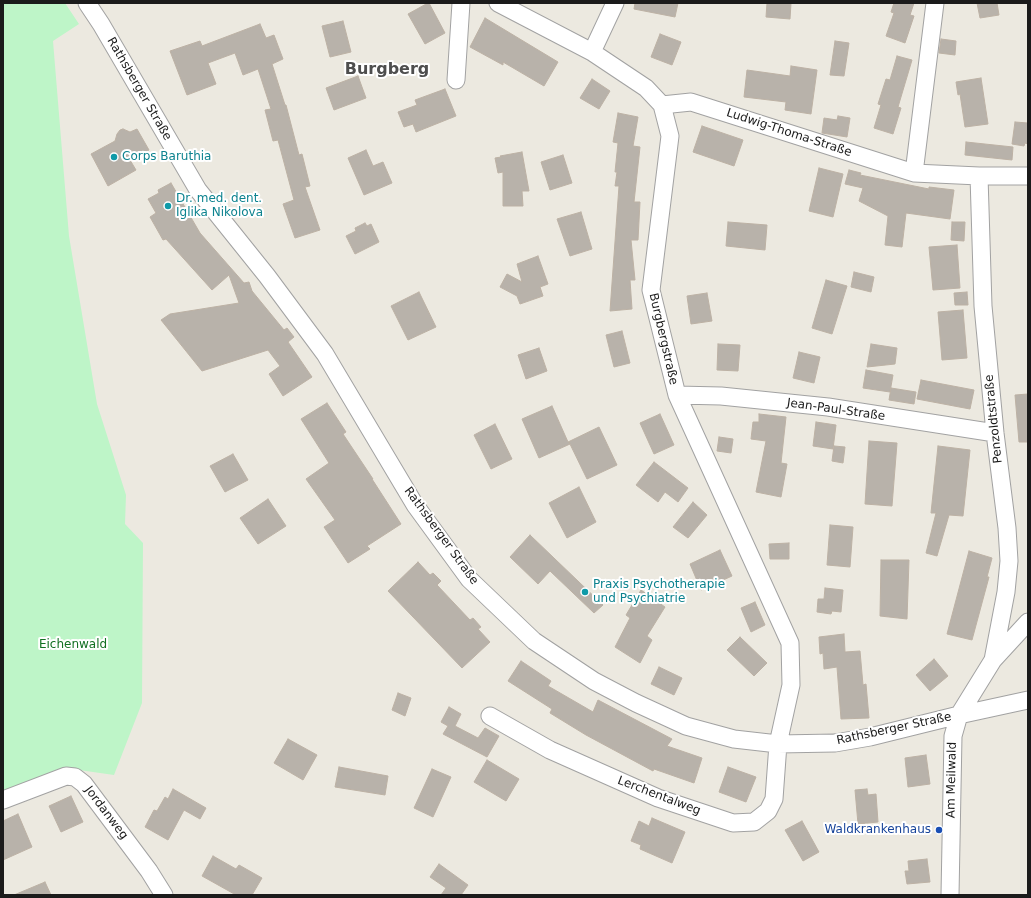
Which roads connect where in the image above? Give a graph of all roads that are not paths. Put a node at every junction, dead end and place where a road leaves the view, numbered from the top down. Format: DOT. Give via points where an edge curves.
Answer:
graph roads {
  1 [pos="87,3"];
  2 [pos="461,3"];
  3 [pos="498,3"];
  4 [pos="615,3"];
  5 [pos="935,3"];
  6 [pos="592,52"];
  7 [pos="456,80"];
  8 [pos="662,104"];
  9 [pos="914,173"];
  10 [pos="979,176"];
  11 [pos="1028,176"];
  12 [pos="677,395"];
  13 [pos="995,432"];
  14 [pos="1028,622"];
  15 [pos="993,660"];
  16 [pos="1028,700"];
  17 [pos="959,715"];
  18 [pos="490,716"];
  19 [pos="778,744"];
  20 [pos="3,800"];
  21 [pos="164,895"];
  22 [pos="950,895"];
  1 -- 19 [label="street, Rathsberger Straße" via="198,190 325,354 415,505 469,579 534,641 594,681 686,726 734,739"];
  2 -- 7 [label="street"];
  3 -- 6 [label="street"];
  4 -- 6 [label="street"];
  5 -- 9 [label="street"];
  6 -- 8 [label="street" via="646,88"];
  8 -- 9 [label="street, Ludwig-Thoma-Straße" via="691,102"];
  8 -- 12 [label="street, Burgbergstraße" via="670,136 651,290"];
  9 -- 10 [label="street, Ludwig-Thoma-Straße"];
  10 -- 11 [label="street, Ludwig-Thoma-Straße"];
  10 -- 13 [label="street, Penzoldtstraße" via="983,306"];
  12 -- 13 [label="street, Jean-Paul-Straße" via="721,396 828,407"];
  12 -- 19 [label="street, Burgbergstraße" via="790,643 791,685"];
  13 -- 15 [label="street, Penzoldtstraße" via="1009,561"];
  14 -- 15 [label="street"];
  15 -- 17 [label="street, Am Meilwald"];
  16 -- 17 [label="street, Rathsberger Straße"];
  17 -- 19 [label="street, Rathsberger Straße" via="835,743"];
  17 -- 22 [label="street, Am Meilwald" via="953,736"];
  18 -- 19 [label="street, Lerchentalweg" via="550,750 650,794 733,823 754,822 768,811 774,799"];
  20 -- 21 [label="street, Jordanweg" via="66,776 76,777 84,784 149,871"];
}
